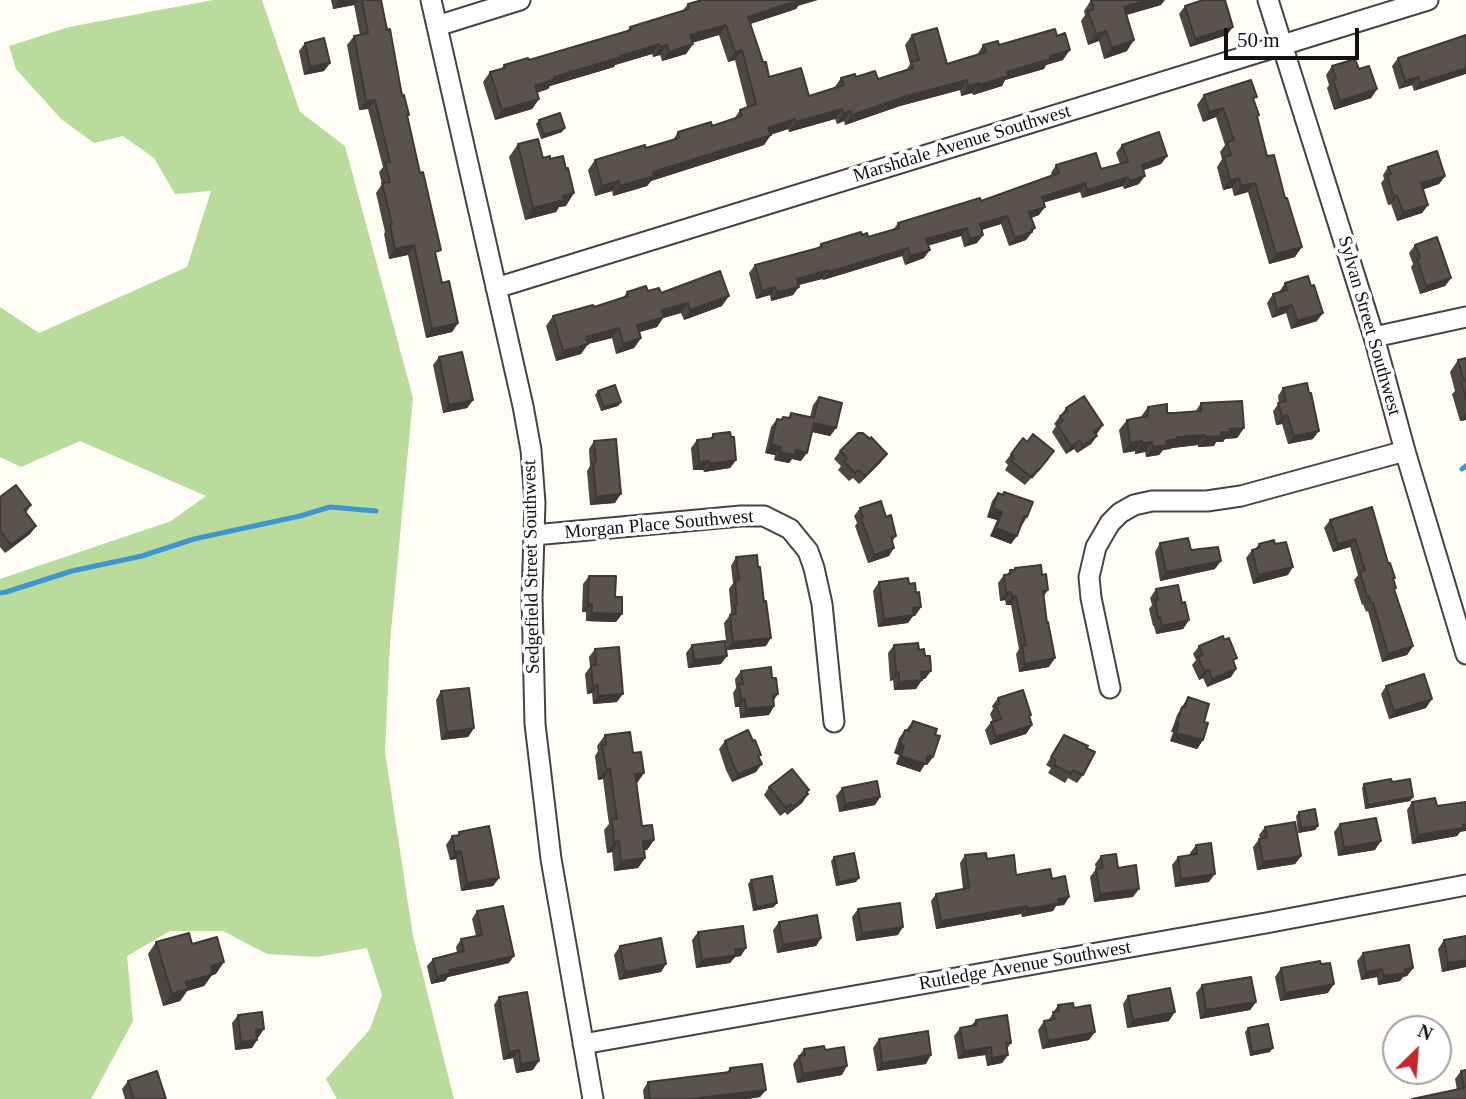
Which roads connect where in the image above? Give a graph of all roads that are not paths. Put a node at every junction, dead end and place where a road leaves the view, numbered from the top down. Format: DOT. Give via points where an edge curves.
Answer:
graph roads {
  1 [pos="431,0"];
  2 [pos="520,0"];
  3 [pos="1268,0"];
  4 [pos="1428,0"];
  5 [pos="437,26"];
  6 [pos="1282,45"];
  7 [pos="496,288"];
  8 [pos="1466,317"];
  9 [pos="1374,337"];
  10 [pos="1405,451"];
  11 [pos="534,536"];
  12 [pos="1466,654"];
  13 [pos="1110,688"];
  14 [pos="834,722"];
  15 [pos="1466,884"];
  16 [pos="583,1044"];
  17 [pos="593,1099"];
  1 -- 5 [label="street, Sedgefield Street Southwest"];
  2 -- 5 [label="street"];
  3 -- 6 [label="street, Sylvan Street Southwest"];
  4 -- 6 [label="street, Marshdale Avenue Southwest"];
  5 -- 7 [label="street, Sedgefield Street Southwest"];
  6 -- 7 [label="street, Marshdale Avenue Southwest"];
  6 -- 9 [label="street, Sylvan Street Southwest"];
  7 -- 11 [label="street, Sedgefield Street Southwest" via="531,450"];
  8 -- 9 [label="street"];
  9 -- 10 [label="street, Sylvan Street Southwest"];
  10 -- 12 [label="street, Sylvan Street Southwest"];
  10 -- 13 [label="street" via="1241,496 1152,501 1120,513 1096,547 1089,577"];
  11 -- 14 [label="street, Morgan Place Southwest" via="741,516 764,516 790,529 808,551 814,568"];
  11 -- 16 [label="street, Sedgefield Street Southwest" via="534,724 551,859"];
  15 -- 16 [label="street, Rutledge Avenue Southwest"];
  16 -- 17 [label="street, Sedgefield Street Southwest"];
}
